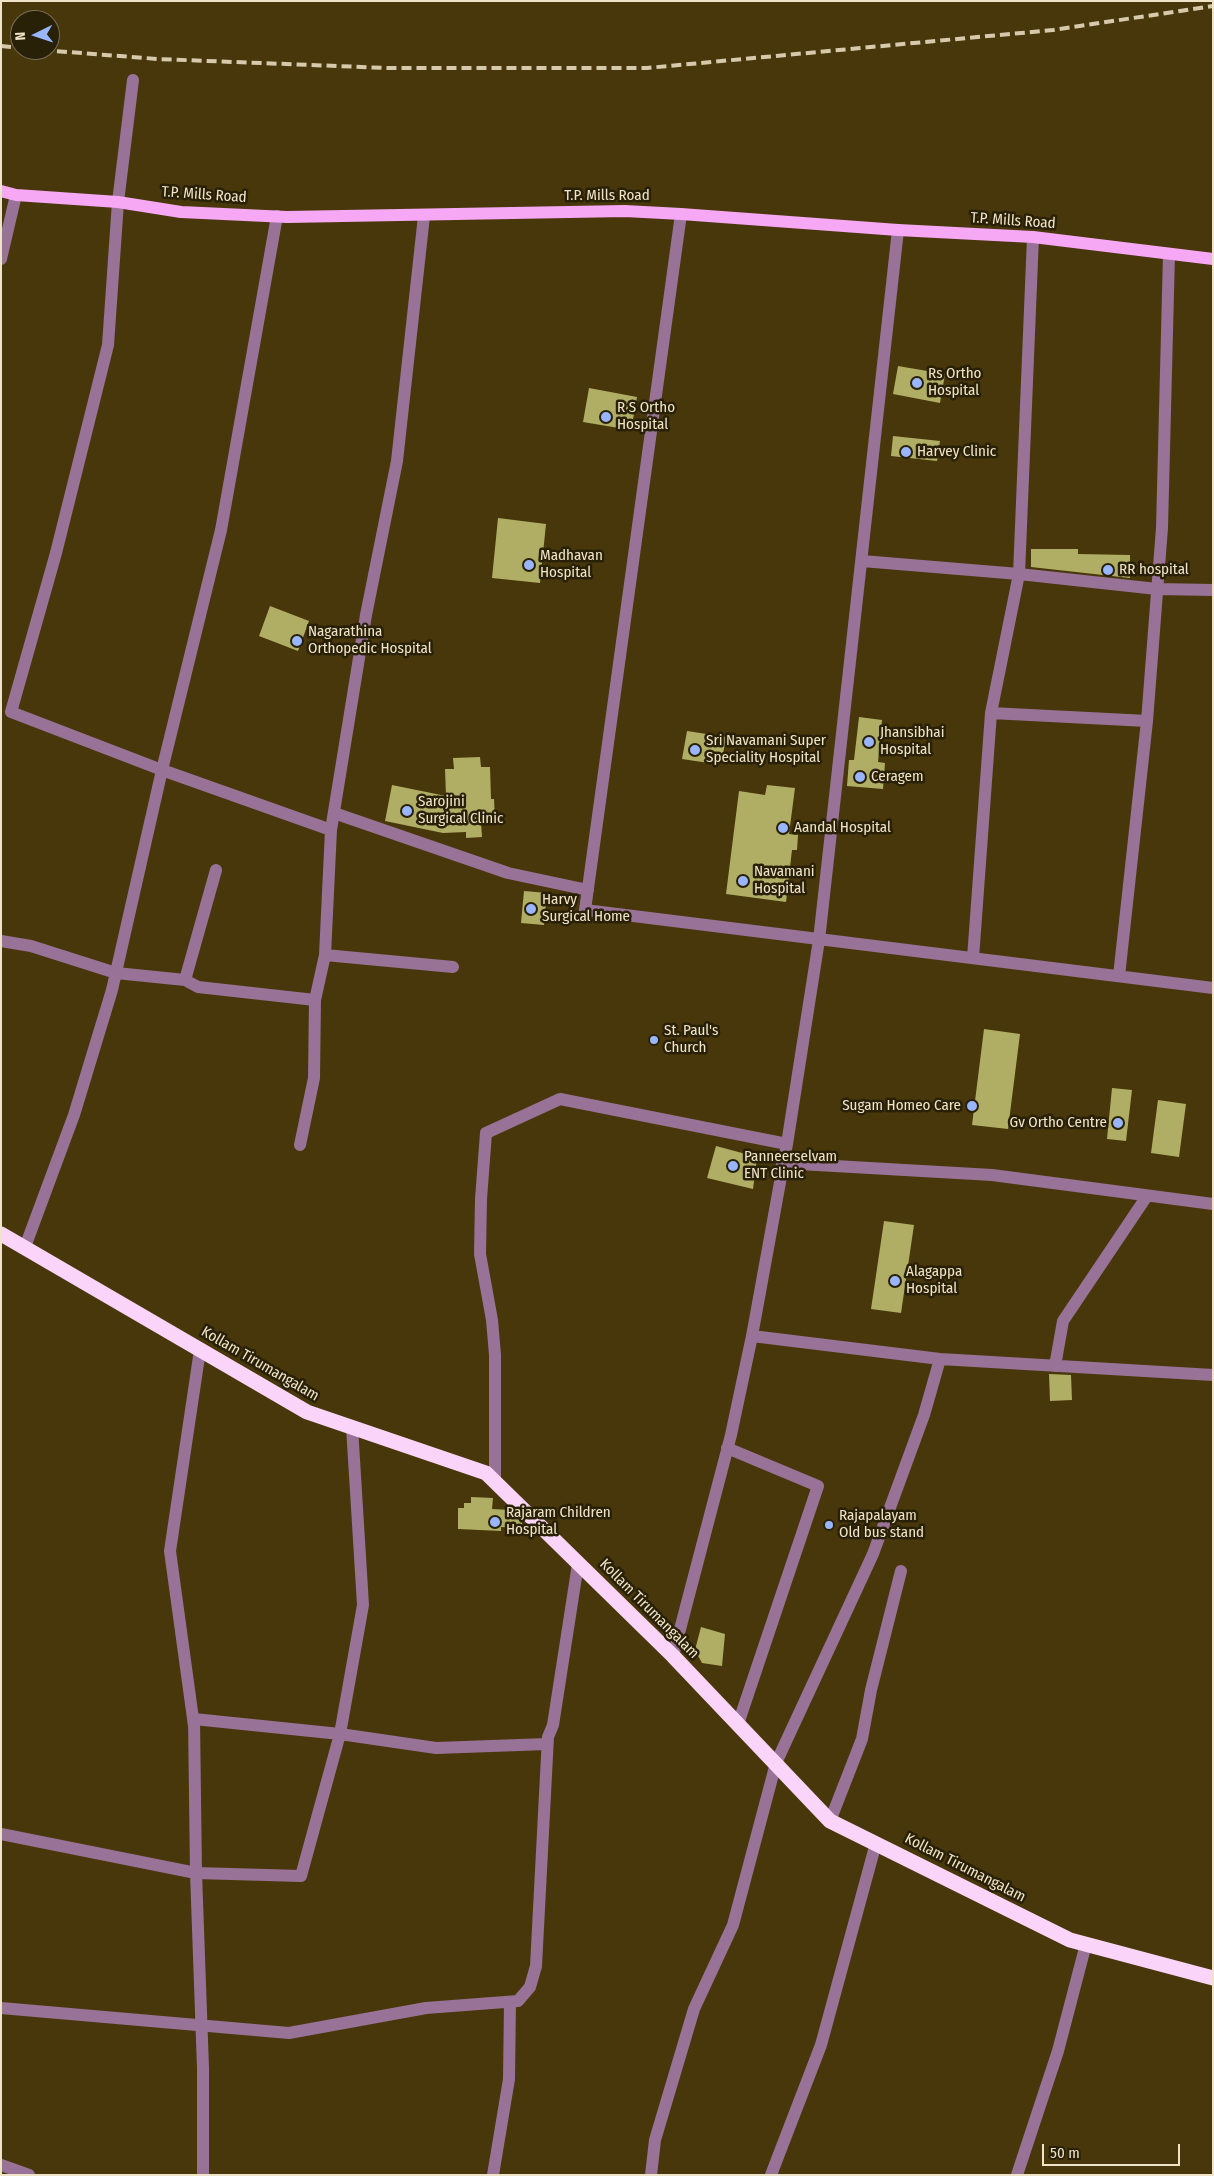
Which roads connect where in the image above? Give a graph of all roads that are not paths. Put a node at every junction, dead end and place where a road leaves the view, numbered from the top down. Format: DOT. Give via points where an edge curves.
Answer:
graph roads {
  1 [pos="133,80"];
  2 [pos="1,191"];
  3 [pos="16,195"];
  4 [pos="118,202"];
  5 [pos="680,214"];
  6 [pos="277,216"];
  7 [pos="424,216"];
  8 [pos="898,230"];
  9 [pos="1033,237"];
  10 [pos="1169,254"];
  11 [pos="1,259"];
  12 [pos="1213,259"];
  13 [pos="862,561"];
  14 [pos="1019,574"];
  15 [pos="1157,589"];
  16 [pos="1213,590"];
  17 [pos="6,710"];
  18 [pos="991,713"];
  19 [pos="1147,722"];
  20 [pos="162,770"];
  21 [pos="334,813"];
  22 [pos="331,830"];
  23 [pos="216,870"];
  24 [pos="588,890"];
  25 [pos="819,940"];
  26 [pos="1,941"];
  27 [pos="325,955"];
  28 [pos="973,958"];
  29 [pos="454,967"];
  30 [pos="116,973"];
  31 [pos="1119,976"];
  32 [pos="185,980"];
  33 [pos="1213,988"];
  34 [pos="315,1000"];
  35 [pos="787,1144"];
  36 [pos="300,1145"];
  37 [pos="782,1163"];
  38 [pos="1147,1196"];
  39 [pos="1213,1204"];
  40 [pos="1,1234"];
  41 [pos="25,1247"];
  42 [pos="752,1336"];
  43 [pos="200,1350"];
  44 [pos="940,1359"];
  45 [pos="1055,1366"];
  46 [pos="1213,1375"];
  47 [pos="352,1427"];
  48 [pos="727,1448"];
  49 [pos="495,1482"];
  50 [pos="578,1564"];
  51 [pos="901,1571"];
  52 [pos="673,1656"];
  53 [pos="738,1724"];
  54 [pos="194,1726"];
  55 [pos="340,1734"];
  56 [pos="547,1744"];
  57 [pos="776,1763"];
  58 [pos="830,1821"];
  59 [pos="1,1834"];
  60 [pos="876,1843"];
  61 [pos="196,1873"];
  62 [pos="1086,1944"];
  63 [pos="1213,1978"];
  64 [pos="510,2002"];
  65 [pos="1,2008"];
  66 [pos="201,2027"];
  67 [pos="1,2165"];
  68 [pos="29,2175"];
  69 [pos="203,2175"];
  70 [pos="493,2175"];
  71 [pos="651,2175"];
  72 [pos="771,2175"];
  73 [pos="1017,2175"];
  1 -- 4 [label="street"];
  2 -- 3 [label="main road, T.P. Mills Road"];
  3 -- 4 [label="main road, T.P. Mills Road"];
  3 -- 11 [label="street"];
  4 -- 6 [label="main road, T.P. Mills Road" via="181,212"];
  4 -- 17 [label="street" via="108,345 56,553"];
  5 -- 7 [label="main road, T.P. Mills Road" via="624,211"];
  5 -- 8 [label="main road, T.P. Mills Road"];
  5 -- 24 [label="street"];
  6 -- 7 [label="main road, T.P. Mills Road"];
  6 -- 20 [label="street" via="221,530"];
  7 -- 21 [label="street" via="397,461 366,615"];
  8 -- 9 [label="main road, T.P. Mills Road"];
  8 -- 13 [label="street"];
  9 -- 10 [label="main road, T.P. Mills Road"];
  9 -- 14 [label="street"];
  10 -- 12 [label="main road, T.P. Mills Road"];
  10 -- 15 [label="street" via="1162,528"];
  13 -- 14 [label="street"];
  13 -- 25 [label="street"];
  14 -- 15 [label="street"];
  14 -- 18 [label="street"];
  15 -- 16 [label="street"];
  15 -- 19 [label="street"];
  17 -- 20 [label="street"];
  18 -- 19 [label="street"];
  18 -- 28 [label="street"];
  19 -- 31 [label="street"];
  20 -- 22 [label="street"];
  20 -- 30 [label="street"];
  21 -- 22 [label="street"];
  21 -- 24 [label="street" via="508,873"];
  22 -- 27 [label="street"];
  23 -- 32 [label="street"];
  24 -- 25 [label="street" via="585,910"];
  25 -- 28 [label="street"];
  25 -- 35 [label="street"];
  26 -- 30 [label="street" via="31,946"];
  27 -- 29 [label="street"];
  27 -- 34 [label="street"];
  28 -- 31 [label="street"];
  30 -- 32 [label="street"];
  30 -- 41 [label="street" via="74,1115"];
  31 -- 33 [label="street"];
  32 -- 34 [label="street" via="198,987"];
  34 -- 36 [label="street" via="314,1078"];
  35 -- 37 [label="street"];
  35 -- 49 [label="street" via="560,1098 486,1133 480,1254 495,1355"];
  37 -- 38 [label="street" via="992,1176"];
  37 -- 42 [label="street"];
  38 -- 39 [label="street"];
  38 -- 45 [label="street" via="1063,1320"];
  40 -- 41 [label="highway, Kollam Tirumangalam"];
  41 -- 43 [label="highway, Kollam Tirumangalam"];
  42 -- 44 [label="street"];
  42 -- 48 [label="street"];
  43 -- 47 [label="highway, Kollam Tirumangalam" via="307,1412"];
  43 -- 54 [label="street" via="170,1550"];
  44 -- 45 [label="street"];
  44 -- 57 [label="street" via="924,1415 873,1554"];
  45 -- 46 [label="street"];
  47 -- 49 [label="highway, Kollam Tirumangalam" via="486,1473"];
  47 -- 55 [label="street" via="362,1605"];
  48 -- 52 [label="street"];
  48 -- 53 [label="street" via="818,1486"];
  49 -- 50 [label="highway, Kollam Tirumangalam"];
  50 -- 52 [label="highway, Kollam Tirumangalam"];
  50 -- 56 [label="street" via="553,1725"];
  51 -- 58 [label="street" via="862,1739"];
  52 -- 53 [label="highway, Kollam Tirumangalam"];
  53 -- 57 [label="highway, Kollam Tirumangalam"];
  54 -- 55 [label="street" via="194,1720"];
  54 -- 61 [label="street"];
  55 -- 56 [label="street" via="436,1748"];
  55 -- 61 [label="street" via="301,1876"];
  56 -- 64 [label="street" via="536,1966 530,1987 518,2001"];
  57 -- 58 [label="highway, Kollam Tirumangalam"];
  57 -- 71 [label="street" via="733,1925 694,2009 655,2140"];
  58 -- 60 [label="highway, Kollam Tirumangalam"];
  59 -- 61 [label="street"];
  60 -- 62 [label="highway, Kollam Tirumangalam" via="1070,1940"];
  60 -- 72 [label="street" via="821,2045"];
  61 -- 66 [label="street"];
  62 -- 63 [label="highway, Kollam Tirumangalam"];
  62 -- 73 [label="street" via="1058,2051"];
  64 -- 66 [label="street" via="426,2008 290,2033 207,2024"];
  64 -- 70 [label="street" via="509,2079"];
  65 -- 66 [label="street"];
  66 -- 69 [label="street"];
  67 -- 68 [label="street"];
}
